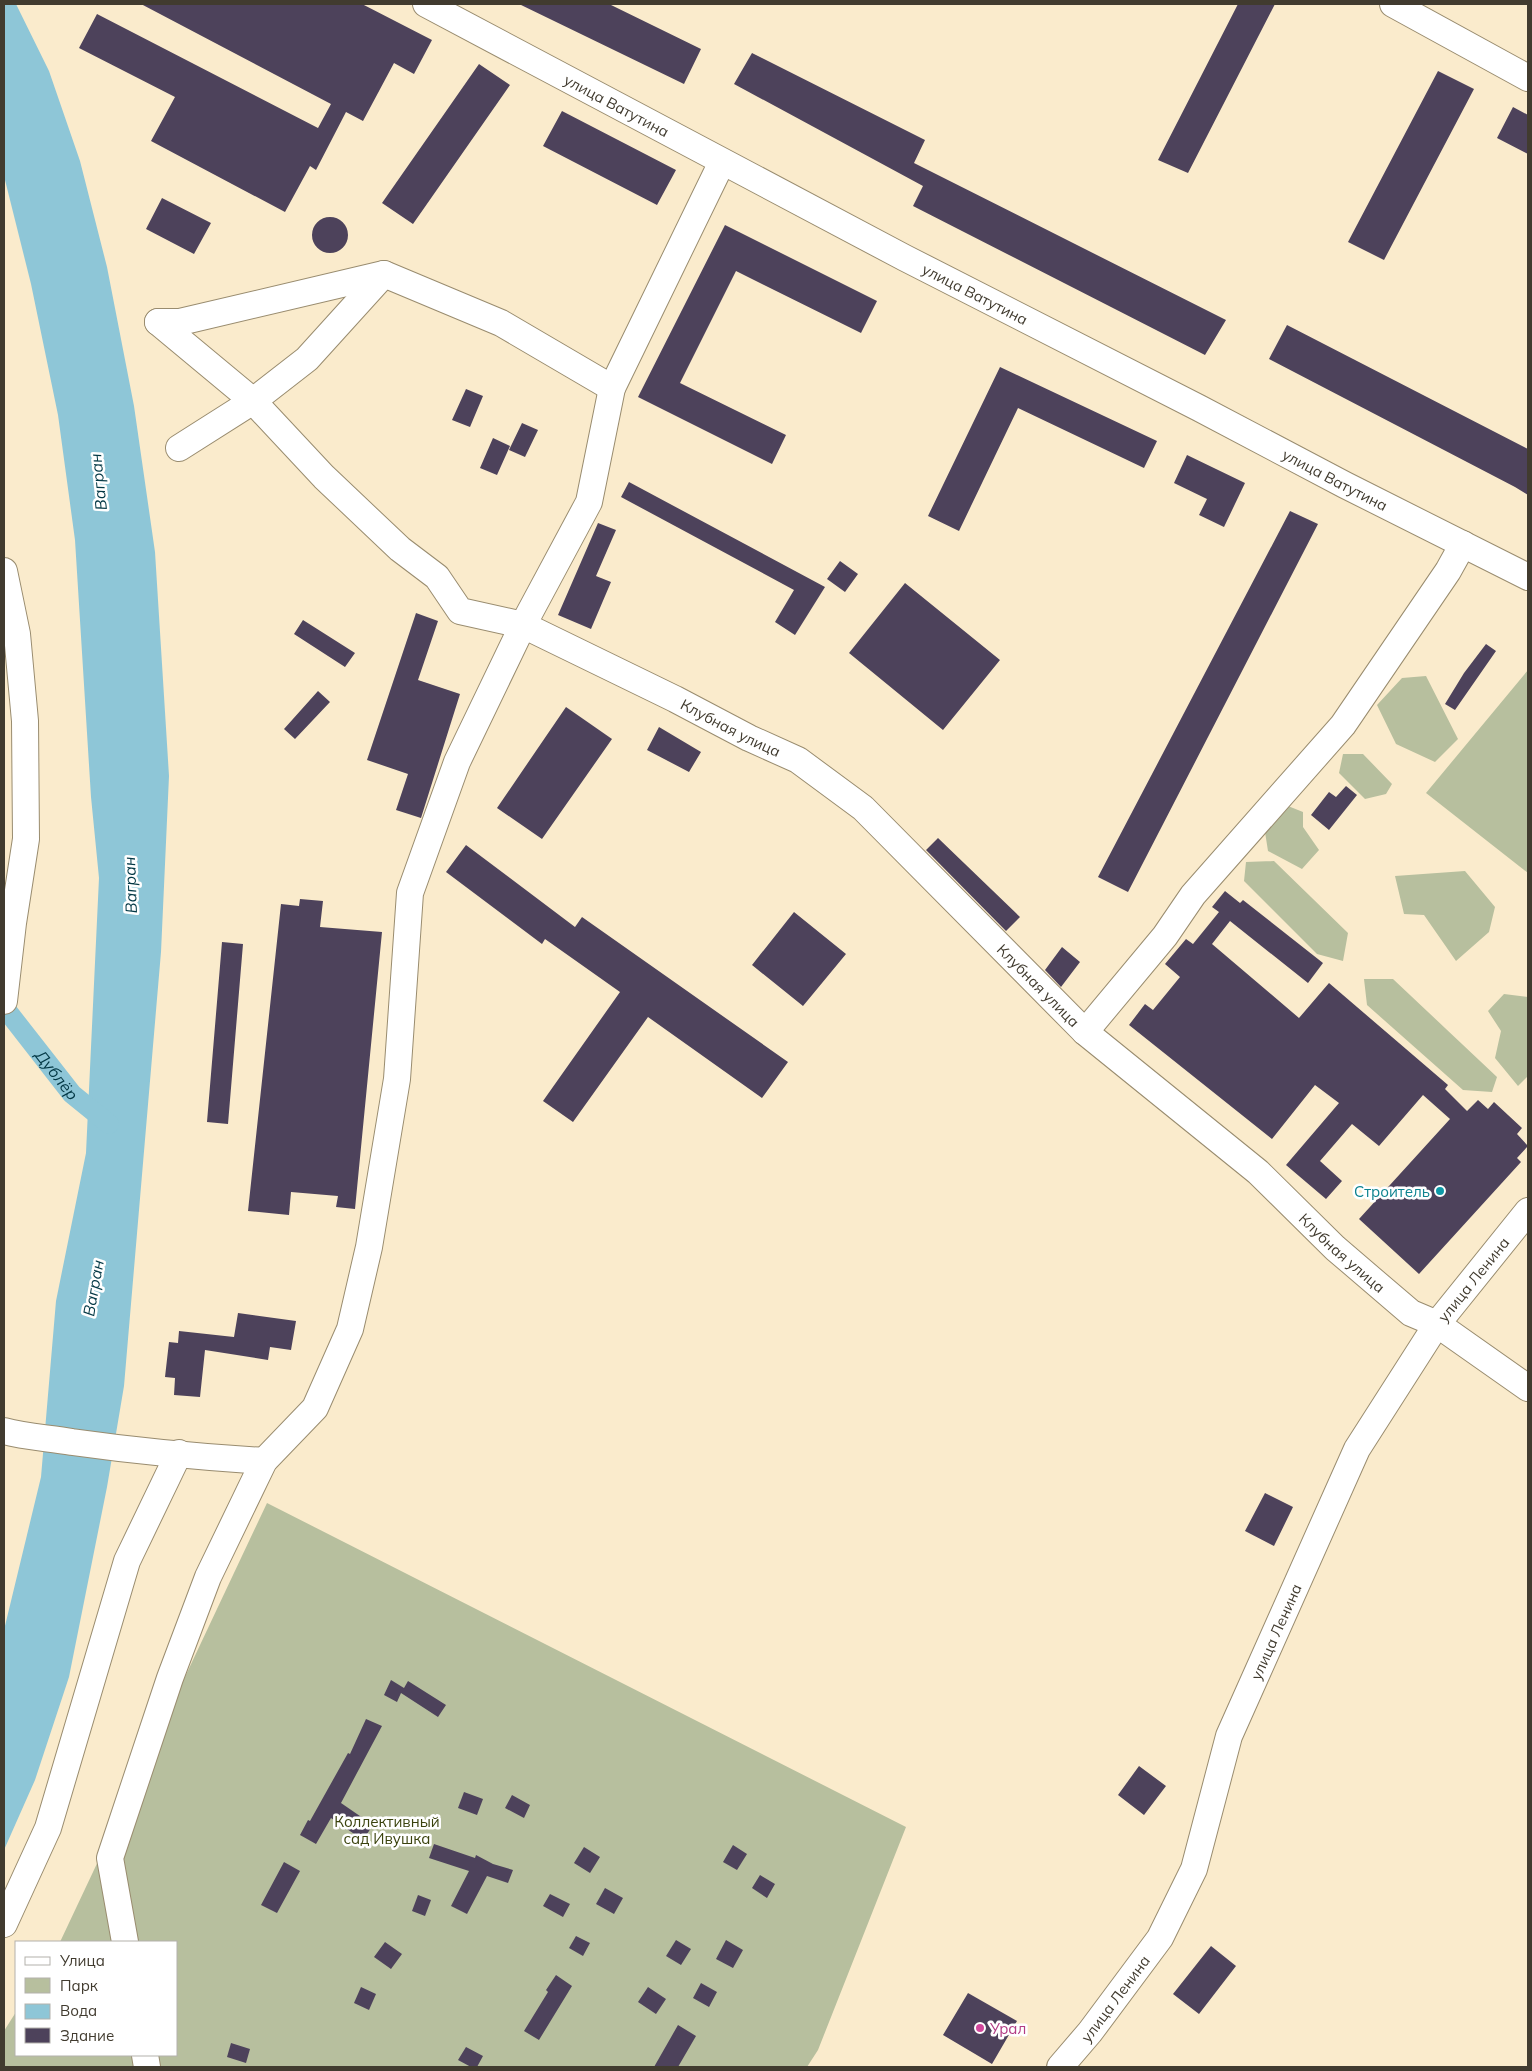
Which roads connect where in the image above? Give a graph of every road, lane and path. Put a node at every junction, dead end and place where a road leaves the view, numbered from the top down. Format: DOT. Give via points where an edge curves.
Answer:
graph roads {
  1 [pos="426,4"];
  2 [pos="1393,4"];
  3 [pos="1528,78"];
  4 [pos="722,162"];
  5 [pos="384,274"];
  6 [pos="612,388"];
  7 [pos="253,401"];
  8 [pos="179,448"];
  9 [pos="1463,544"];
  10 [pos="4,571"];
  11 [pos="1528,577"];
  12 [pos="523,625"];
  13 [pos="14,716"];
  14 [pos="8,922"];
  15 [pos="4,1000"];
  16 [pos="1085,1032"];
  17 [pos="1528,1211"];
  18 [pos="1437,1324"];
  19 [pos="1528,1388"];
  20 [pos="7,1432"];
  21 [pos="179,1453"];
  22 [pos="264,1461"];
  23 [pos="4,1924"];
  24 [pos="125,1941"];
  25 [pos="1060,2067"];
  1 -- 4 [label="street, улица Ватутина"];
  2 -- 3 [label="street"];
  4 -- 6 [label="street"];
  4 -- 9 [label="street, улица Ватутина"];
  5 -- 6 [label="street" via="501,323"];
  5 -- 7 [label="street" via="307,359"];
  5 -- 7 [label="street, Клубная улица" via="180,322 158,322"];
  6 -- 12 [label="street" via="589,502"];
  7 -- 8 [label="street"];
  7 -- 12 [label="street, Клубная улица" via="324,477 400,549 437,577 460,611"];
  9 -- 11 [label="street, улица Ватутина"];
  9 -- 16 [label="street" via="1343,725 1192,895 1165,936"];
  10 -- 13 [label="street" via="16,634"];
  12 -- 16 [label="street, Клубная улица" via="798,760 864,808"];
  12 -- 22 [label="street" via="457,762 410,894 398,1079 369,1247 350,1329 315,1408"];
  13 -- 14 [label="street" via="26,839"];
  14 -- 15 [label="street"];
  16 -- 18 [label="street, Клубная улица" via="1258,1172 1335,1248 1412,1313"];
  17 -- 18 [label="street, улица Ленина"];
  18 -- 19 [label="street, Клубная улица"];
  18 -- 25 [label="street, улица Ленина" via="1357,1449 1321,1528 1229,1736 1194,1869 1160,1938"];
  20 -- 21 [label="street" via="151,1453"];
  21 -- 22 [label="street"];
  21 -- 23 [label="street" via="127,1561 48,1828"];
  22 -- 24 [label="street" via="208,1578 170,1678 110,1858"];
}
